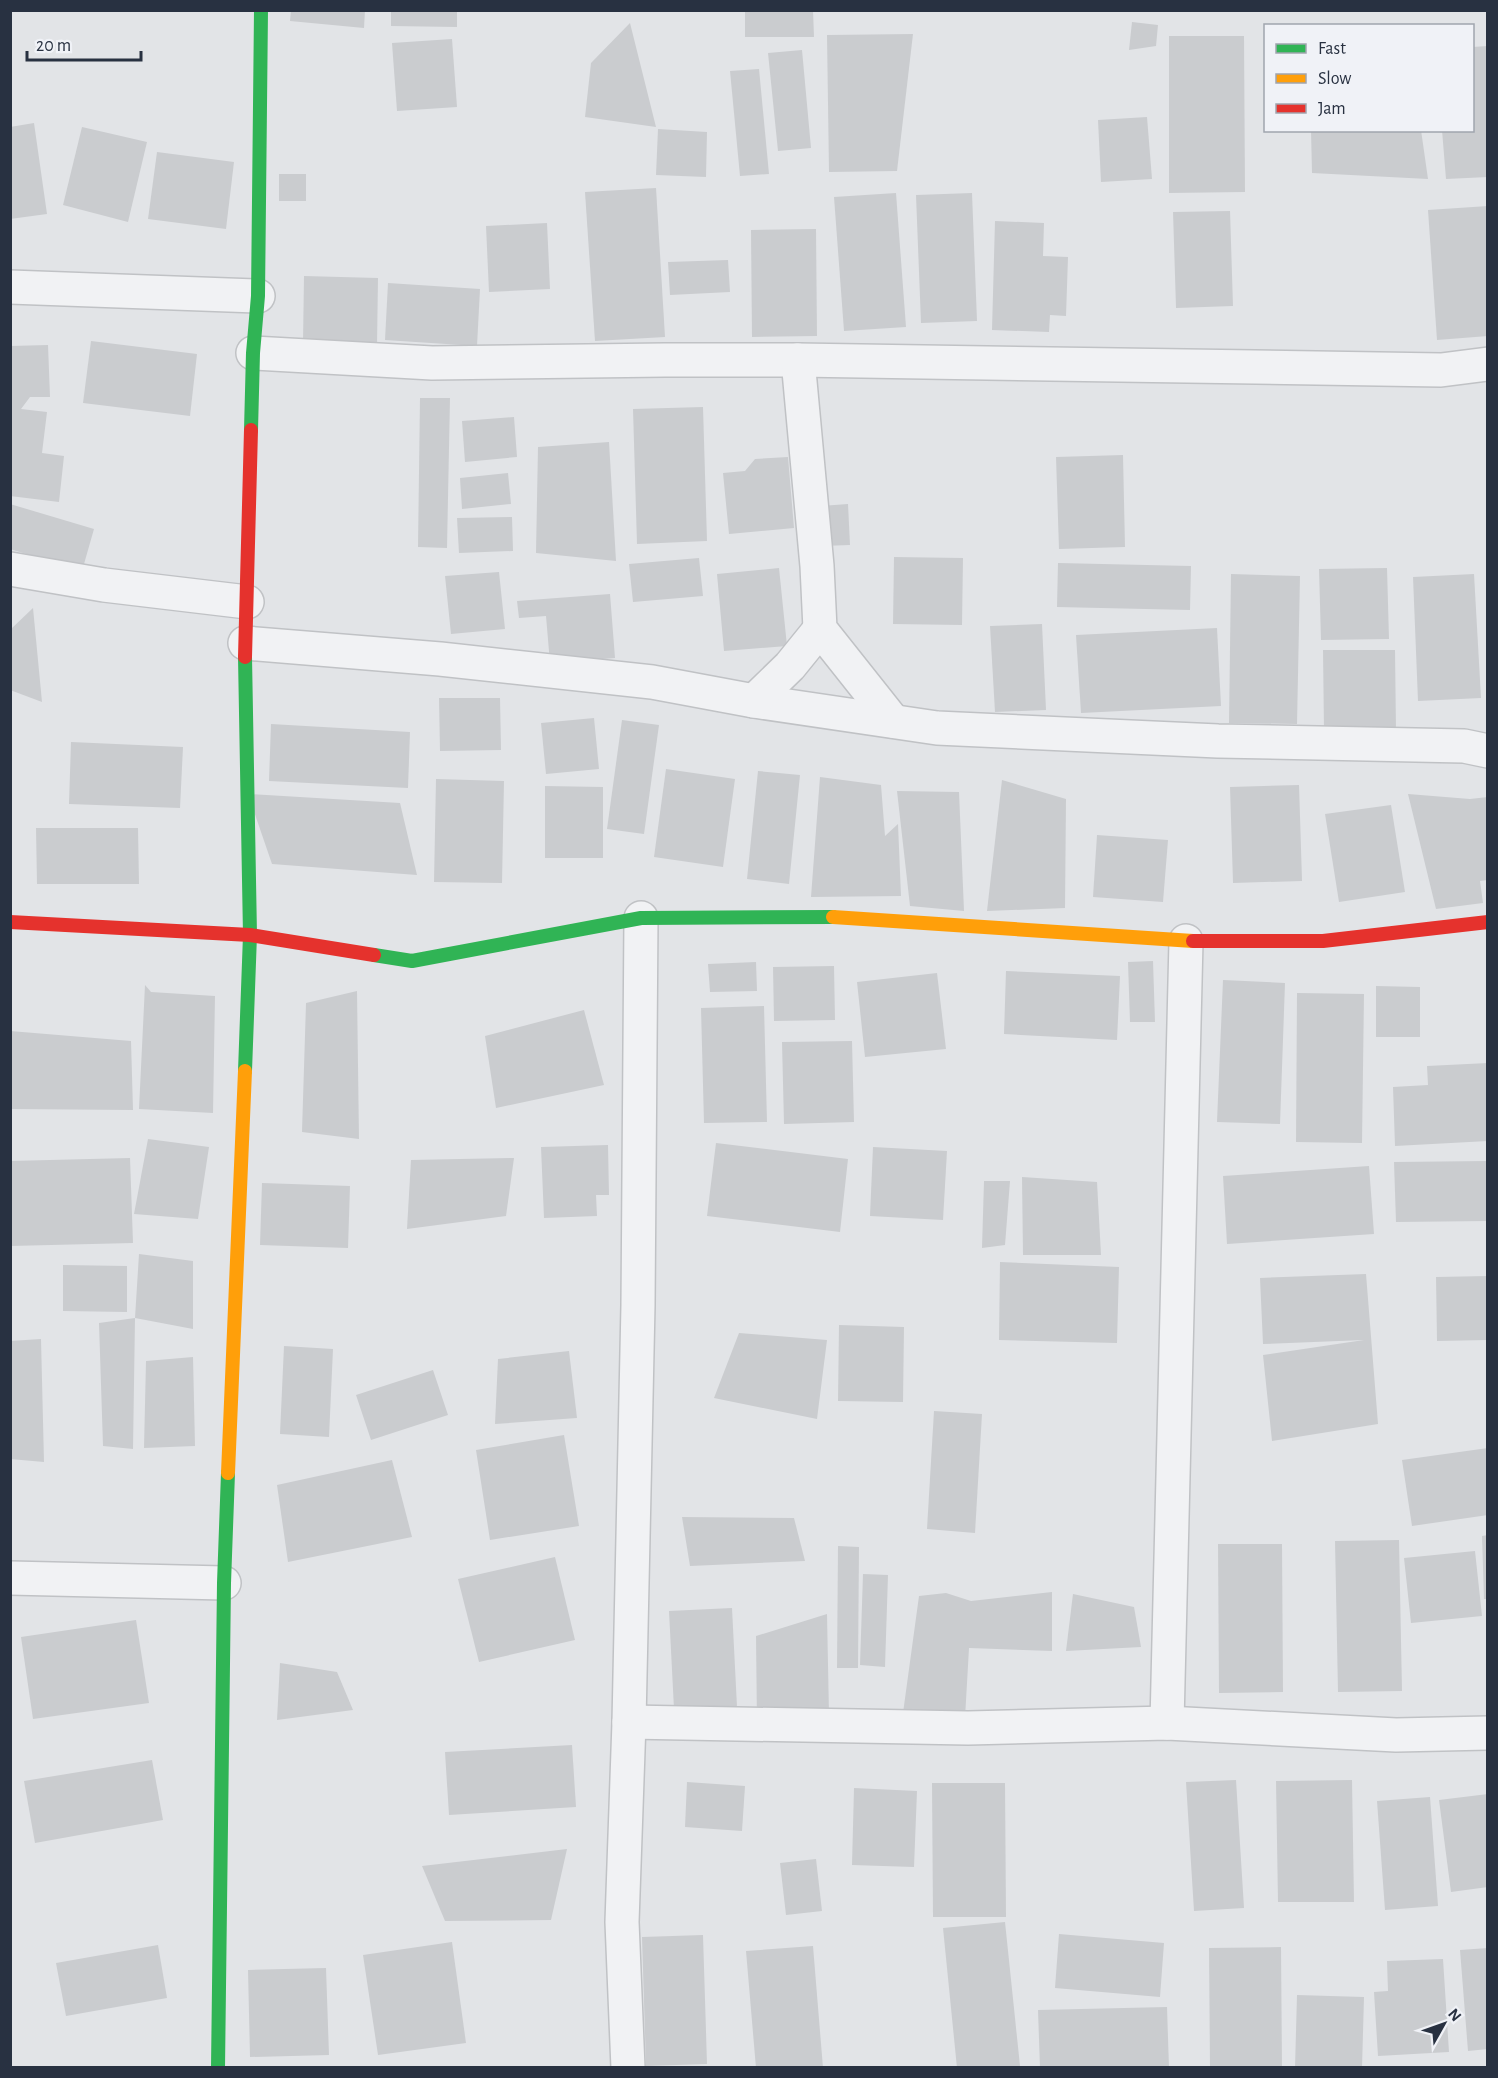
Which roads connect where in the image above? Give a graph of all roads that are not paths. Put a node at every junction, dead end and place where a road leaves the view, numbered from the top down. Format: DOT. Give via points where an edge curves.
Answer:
graph roads {
  1 [pos="261,10"];
  2 [pos="10,287"];
  3 [pos="258,296"];
  4 [pos="253,353"];
  5 [pos="798,360"];
  6 [pos="1488,364"];
  7 [pos="10,569"];
  8 [pos="247,602"];
  9 [pos="820,629"];
  10 [pos="245,643"];
  11 [pos="754,701"];
  12 [pos="893,721"];
  13 [pos="1488,751"];
  14 [pos="640,918"];
  15 [pos="10,922"];
  16 [pos="1488,922"];
  17 [pos="250,935"];
  18 [pos="1186,941"];
  19 [pos="10,1578"];
  20 [pos="224,1583"];
  21 [pos="629,1722"];
  22 [pos="1167,1723"];
  23 [pos="1488,1733"];
  24 [pos="218,2067"];
  25 [pos="628,2067"];
  1 -- 3 [label="street"];
  2 -- 3 [label="street"];
  3 -- 4 [label="street"];
  4 -- 5 [label="street" via="432,363"];
  4 -- 8 [label="street"];
  5 -- 6 [label="street" via="1441,369"];
  5 -- 9 [label="street" via="818,566"];
  7 -- 8 [label="street"];
  8 -- 10 [label="street"];
  9 -- 11 [label="street"];
  9 -- 12 [label="street"];
  10 -- 11 [label="street" via="652,682"];
  10 -- 17 [label="street"];
  11 -- 12 [label="street"];
  12 -- 13 [label="street" via="948,729 1218,741 1464,746"];
  14 -- 17 [label="street" via="412,961"];
  14 -- 18 [label="street" via="816,916"];
  14 -- 21 [label="street" via="638,1305"];
  15 -- 17 [label="street"];
  16 -- 18 [label="street" via="1323,941"];
  17 -- 20 [label="street"];
  18 -- 22 [label="street"];
  19 -- 20 [label="street"];
  20 -- 24 [label="street"];
  21 -- 22 [label="street" via="968,1728"];
  21 -- 25 [label="street" via="622,1922"];
  22 -- 23 [label="street" via="1396,1735"];
}
